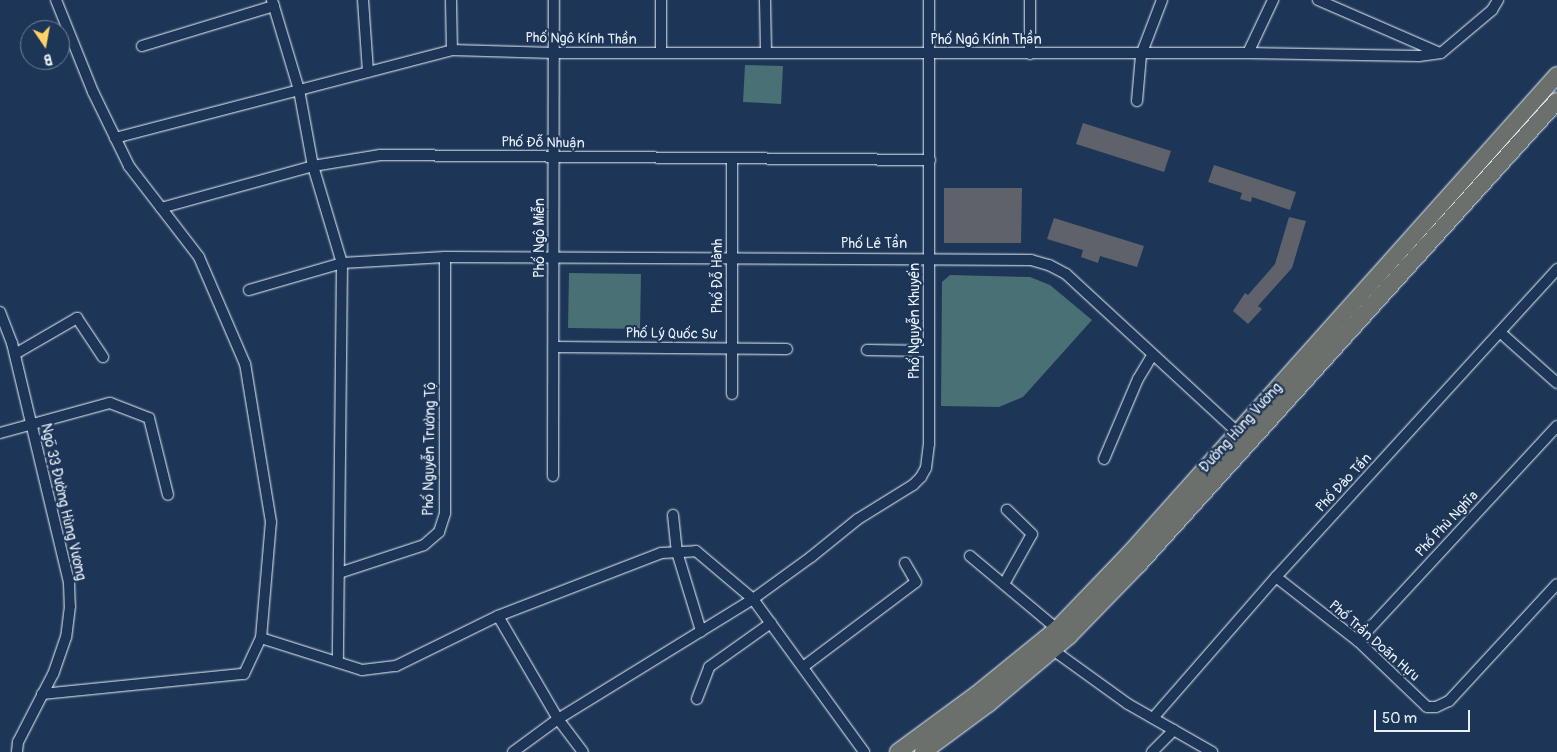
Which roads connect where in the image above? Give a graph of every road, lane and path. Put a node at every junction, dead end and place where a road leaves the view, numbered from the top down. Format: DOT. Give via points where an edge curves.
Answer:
graph roads {
  1 [pos="56,0"];
  2 [pos="363,0"];
  3 [pos="450,0"];
  4 [pos="554,0"];
  5 [pos="661,0"];
  6 [pos="765,0"];
  7 [pos="929,0"];
  8 [pos="1030,0"];
  9 [pos="1162,0"];
  10 [pos="1273,0"];
  11 [pos="1318,0"];
  12 [pos="1498,0"];
  13 [pos="273,3"];
  14 [pos="142,46"];
  15 [pos="452,50"];
  16 [pos="554,53"];
  17 [pos="661,53"];
  18 [pos="1248,53"];
  19 [pos="1441,53"];
  20 [pos="766,54"];
  21 [pos="931,54"];
  22 [pos="1030,54"];
  23 [pos="1141,55"];
  24 [pos="368,72"];
  25 [pos="1557,75"];
  26 [pos="299,90"];
  27 [pos="1137,101"];
  28 [pos="1557,101"];
  29 [pos="116,138"];
  30 [pos="554,157"];
  31 [pos="732,158"];
  32 [pos="930,160"];
  33 [pos="313,166"];
  34 [pos="161,208"];
  35 [pos="554,256"];
  36 [pos="445,257"];
  37 [pos="732,257"];
  38 [pos="930,258"];
  39 [pos="342,263"];
  40 [pos="1557,269"];
  41 [pos="249,290"];
  42 [pos="0,312"];
  43 [pos="1501,333"];
  44 [pos="554,347"];
  45 [pos="732,349"];
  46 [pos="787,349"];
  47 [pos="867,350"];
  48 [pos="929,351"];
  49 [pos="15,354"];
  50 [pos="1152,356"];
  51 [pos="103,357"];
  52 [pos="1557,383"];
  53 [pos="732,394"];
  54 [pos="31,425"];
  55 [pos="1557,426"];
  56 [pos="1237,432"];
  57 [pos="0,433"];
  58 [pos="1104,459"];
  59 [pos="553,476"];
  60 [pos="168,494"];
  61 [pos="1007,510"];
  62 [pos="673,515"];
  63 [pos="677,552"];
  64 [pos="970,556"];
  65 [pos="905,563"];
  66 [pos="339,573"];
  67 [pos="1276,577"];
  68 [pos="1004,584"];
  69 [pos="1557,584"];
  70 [pos="753,599"];
  71 [pos="498,616"];
  72 [pos="771,623"];
  73 [pos="1057,629"];
  74 [pos="701,631"];
  75 [pos="261,638"];
  76 [pos="1358,641"];
  77 [pos="1047,646"];
  78 [pos="338,662"];
  79 [pos="803,667"];
  80 [pos="42,694"];
  81 [pos="696,699"];
  82 [pos="1153,718"];
  83 [pos="558,719"];
  84 [pos="1174,730"];
  85 [pos="17,752"];
  86 [pos="513,752"];
  87 [pos="583,752"];
  88 [pos="864,752"];
  89 [pos="898,752"];
  90 [pos="923,752"];
  91 [pos="1152,752"];
  92 [pos="1212,752"];
  1 -- 29 [label="street" via="93,92"];
  2 -- 24 [label="street"];
  3 -- 15 [label="street"];
  4 -- 16 [label="street, Phố Ngô Miễn"];
  5 -- 17 [label="street"];
  6 -- 20 [label="street"];
  7 -- 21 [label="street, Phố Nguyễn Khuyến"];
  8 -- 22 [label="street"];
  9 -- 23 [label="street"];
  10 -- 18 [label="street"];
  11 -- 19 [label="street"];
  12 -- 19 [label="street" via="1492,10"];
  13 -- 14 [label="street"];
  13 -- 26 [label="street"];
  15 -- 16 [label="street, Phố Ngô Kính Thần"];
  15 -- 24 [label="street, Phố Ngô Kính Thần"];
  16 -- 17 [label="street, Phố Ngô Kính Thần"];
  16 -- 30 [label="street, Phố Ngô Miễn"];
  17 -- 20 [label="street, Phố Ngô Kính Thần"];
  18 -- 19 [label="street, Phố Ngô Kính Thần" via="1419,56"];
  18 -- 23 [label="street, Phố Ngô Kính Thần"];
  20 -- 21 [label="street, Phố Ngô Kính Thần"];
  21 -- 22 [label="street, Phố Ngô Kính Thần"];
  21 -- 32 [label="street, Phố Nguyễn Khuyến"];
  22 -- 23 [label="street, Phố Ngô Kính Thần"];
  23 -- 27 [label="street"];
  24 -- 26 [label="street, Phố Ngô Kính Thần"];
  25 -- 56 [label="main road, Đường Hùng Vương"];
  26 -- 29 [label="street, Phố Ngô Kính Thần"];
  26 -- 33 [label="street"];
  28 -- 77 [label="main road, Đường Hùng Vương" via="1138,565"];
  29 -- 34 [label="street" via="129,166"];
  30 -- 31 [label="street, Phố Đỗ Nhuận"];
  30 -- 33 [label="street, Phố Đỗ Nhuận" via="380,155"];
  30 -- 35 [label="street, Phố Ngô Miễn"];
  31 -- 32 [label="street, Phố Đỗ Nhuận"];
  31 -- 37 [label="street, Phố Đỗ Hành"];
  32 -- 38 [label="street, Phố Nguyễn Khuyến"];
  33 -- 34 [label="street, Phố Đỗ Nhuận"];
  33 -- 39 [label="street"];
  34 -- 75 [label="street" via="199,257 245,364 271,522"];
  35 -- 36 [label="street, Phố Lê Tần"];
  35 -- 37 [label="street, Phố Lê Tần"];
  35 -- 44 [label="street, Phố Ngô Miễn"];
  36 -- 39 [label="street, Phố Lê Tần"];
  36 -- 66 [label="street, Phố Nguyễn Trường Tộ" via="444,513 439,532 424,545"];
  37 -- 38 [label="street, Phố Lê Tần"];
  37 -- 45 [label="street, Phố Đỗ Hành"];
  38 -- 48 [label="street, Phố Nguyễn Khuyến"];
  38 -- 50 [label="street, Phố Lê Tần" via="1031,260 1049,265 1066,274"];
  39 -- 41 [label="street, Phố Lê Tần"];
  39 -- 66 [label="street"];
  40 -- 43 [label="street, Phố Đào Tấn"];
  42 -- 49 [label="street, Ngõ 33 Đường Hùng Vương"];
  43 -- 52 [label="street"];
  43 -- 67 [label="street, Phố Đào Tấn"];
  44 -- 45 [label="street, Phố Lý Quốc Sư"];
  44 -- 59 [label="street, Phố Ngô Miễn"];
  45 -- 46 [label="street, Phố Lý Quốc Sư"];
  45 -- 53 [label="street, Phố Đỗ Hành"];
  47 -- 48 [label="street"];
  48 -- 70 [label="street, Phố Nguyễn Khuyến" via="926,468 913,485 858,519"];
  49 -- 51 [label="street" via="78,318"];
  49 -- 54 [label="street, Ngõ 33 Đường Hùng Vương"];
  50 -- 56 [label="street, Phố Lê Tần"];
  50 -- 58 [label="street" via="1138,379"];
  54 -- 57 [label="street"];
  54 -- 60 [label="street" via="110,403 149,418"];
  54 -- 80 [label="street, Ngõ 33 Đường Hùng Vương" via="70,583 66,637"];
  55 -- 76 [label="street, Phố Phù Nghĩa"];
  56 -- 73 [label="main road, Đường Hùng Vương" via="1129,554"];
  61 -- 68 [label="street" via="1032,534"];
  62 -- 63 [label="street"];
  63 -- 70 [label="street" via="696,551"];
  63 -- 71 [label="street" via="661,553"];
  63 -- 74 [label="street"];
  64 -- 68 [label="street"];
  65 -- 79 [label="street" via="916,582"];
  66 -- 78 [label="street"];
  67 -- 76 [label="street, Phố Trần Doãn Hựu"];
  67 -- 82 [label="street, Phố Đào Tấn"];
  68 -- 73 [label="street"];
  69 -- 76 [label="street, Phố Trần Doãn Hựu" via="1441,705 1427,707"];
  70 -- 72 [label="street"];
  70 -- 74 [label="street, Phố Nguyễn Khuyến"];
  71 -- 78 [label="street" via="396,666 362,670"];
  71 -- 83 [label="street"];
  72 -- 79 [label="street"];
  72 -- 81 [label="street" via="709,667"];
  73 -- 77 [label="main road, Đường Hùng Vương"];
  74 -- 83 [label="street, Phố Nguyễn Khuyến"];
  75 -- 78 [label="street"];
  75 -- 80 [label="street" via="244,674"];
  77 -- 82 [label="street"];
  77 -- 89 [label="main road, Đường Hùng Vương"];
  77 -- 90 [label="main road, Đường Hùng Vương" via="988,704"];
  79 -- 88 [label="street"];
  80 -- 85 [label="street, Ngõ 33 Đường Hùng Vương" via="18,742"];
  82 -- 84 [label="street"];
  83 -- 86 [label="street, Phố Nguyễn Khuyến"];
  83 -- 87 [label="street"];
  84 -- 91 [label="street"];
  84 -- 92 [label="street"];
}
